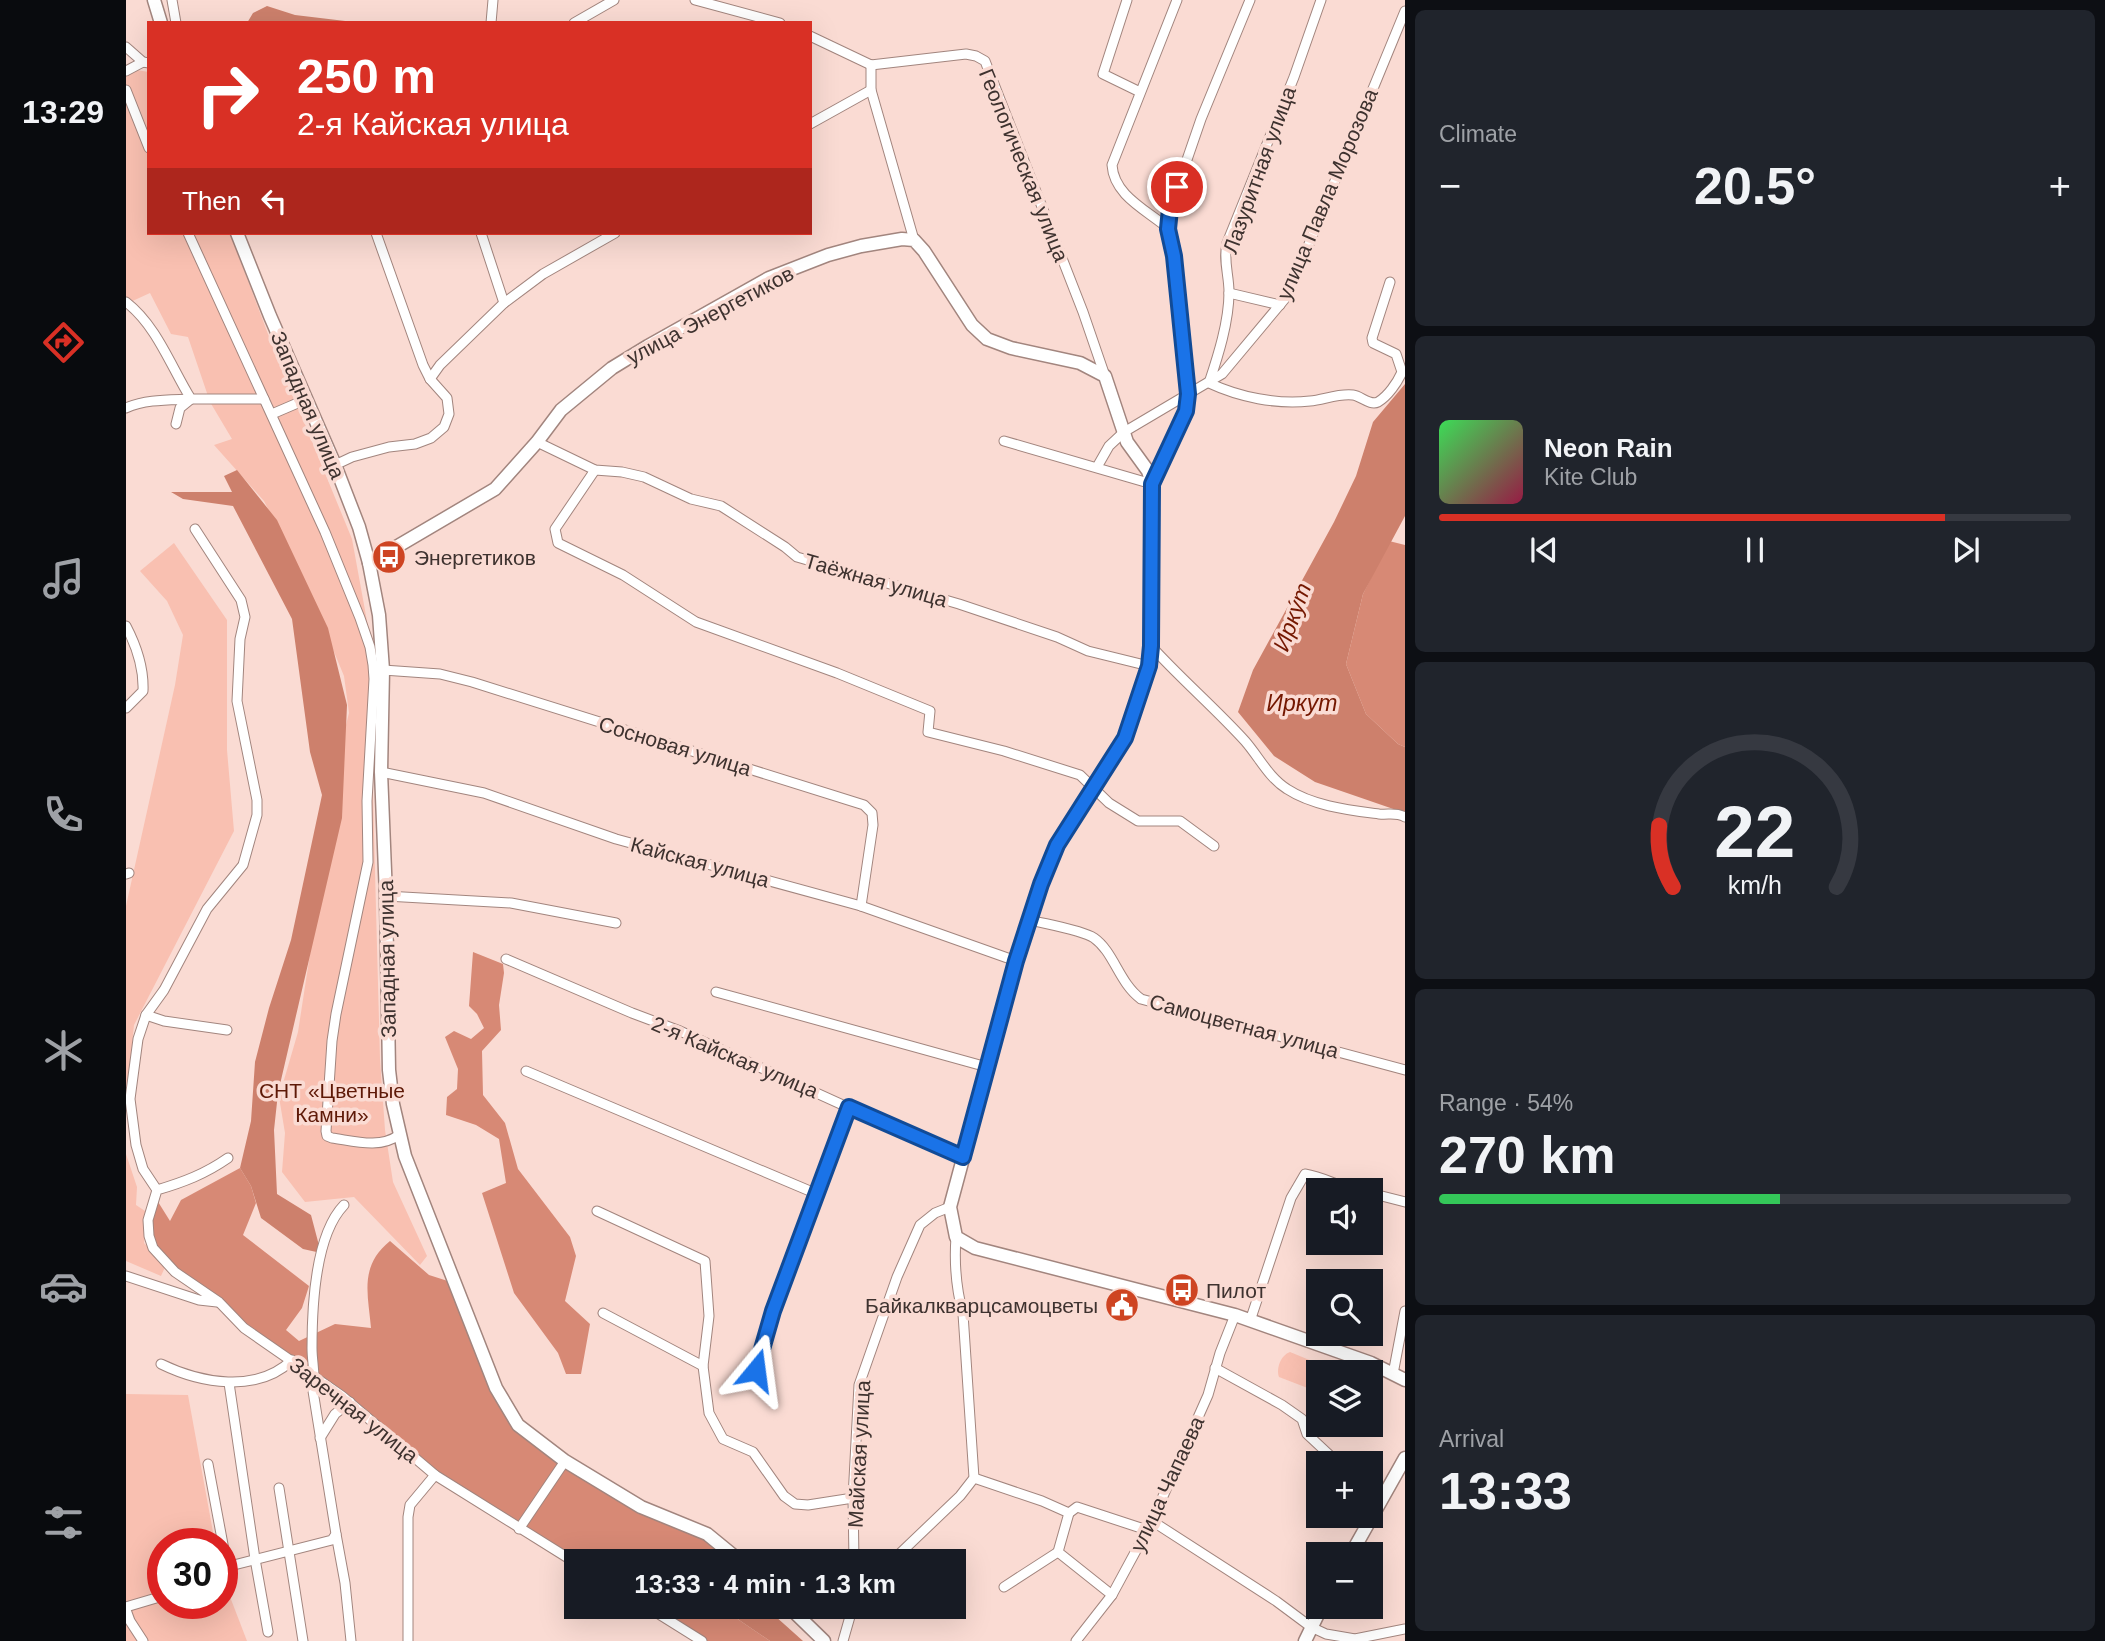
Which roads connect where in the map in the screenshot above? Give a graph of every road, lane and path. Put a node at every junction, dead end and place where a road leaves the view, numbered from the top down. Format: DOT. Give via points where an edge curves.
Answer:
graph roads {
  1 [pos="154,0"];
  2 [pos="172,0"];
  3 [pos="493,0"];
  4 [pos="614,0"];
  5 [pos="695,0"];
  6 [pos="1127,0"];
  7 [pos="1177,0"];
  8 [pos="1250,0"];
  9 [pos="1321,0"];
  10 [pos="1405,11"];
  11 [pos="160,21"];
  12 [pos="176,21"];
  13 [pos="491,21"];
  14 [pos="577,21"];
  15 [pos="773,21"];
  16 [pos="812,37"];
  17 [pos="126,47"];
  18 [pos="146,62"];
  19 [pos="871,65"];
  20 [pos="126,71"];
  21 [pos="126,90"];
  22 [pos="871,90"];
  23 [pos="1140,92"];
  24 [pos="812,123"];
  25 [pos="147,143"];
  26 [pos="1168,229"];
  27 [pos="189,235"];
  28 [pos="238,235"];
  29 [pos="377,235"];
  30 [pos="482,235"];
  31 [pos="611,235"];
  32 [pos="914,240"];
  33 [pos="1390,282"];
  34 [pos="1229,293"];
  35 [pos="126,302"];
  36 [pos="504,303"];
  37 [pos="1280,305"];
  38 [pos="1105,376"];
  39 [pos="430,379"];
  40 [pos="1209,383"];
  41 [pos="1188,394"];
  42 [pos="264,398"];
  43 [pos="191,399"];
  44 [pos="307,399"];
  45 [pos="126,408"];
  46 [pos="272,414"];
  47 [pos="176,424"];
  48 [pos="1124,432"];
  49 [pos="1004,441"];
  50 [pos="537,442"];
  51 [pos="335,466"];
  52 [pos="1097,467"];
  53 [pos="595,470"];
  54 [pos="1152,484"];
  55 [pos="195,528"];
  56 [pos="369,563"];
  57 [pos="126,626"];
  58 [pos="1151,646"];
  59 [pos="1149,666"];
  60 [pos="383,670"];
  61 [pos="126,708"];
  62 [pos="381,772"];
  63 [pos="1093,786"];
  64 [pos="1405,817"];
  65 [pos="1214,846"];
  66 [pos="386,896"];
  67 [pos="861,906"];
  68 [pos="1030,920"];
  69 [pos="616,923"];
  70 [pos="506,959"];
  71 [pos="1016,961"];
  72 [pos="716,992"];
  73 [pos="146,1015"];
  74 [pos="227,1030"];
  75 [pos="987,1067"];
  76 [pos="1405,1070"];
  77 [pos="526,1071"];
  78 [pos="849,1107"];
  79 [pos="399,1135"];
  80 [pos="963,1157"];
  81 [pos="228,1158"];
  82 [pos="1323,1178"];
  83 [pos="157,1190"];
  84 [pos="817,1194"];
  85 [pos="1383,1197"];
  86 [pos="1405,1202"];
  87 [pos="344,1206"];
  88 [pos="950,1207"];
  89 [pos="597,1211"];
  90 [pos="956,1237"];
  91 [pos="176,1272"];
  92 [pos="126,1276"];
  93 [pos="167,1290"];
  94 [pos="219,1302"];
  95 [pos="1405,1311"];
  96 [pos="603,1313"];
  97 [pos="1235,1315"];
  98 [pos="1250,1321"];
  99 [pos="292,1360"];
  100 [pos="160,1364"];
  101 [pos="703,1366"];
  102 [pos="1215,1368"];
  103 [pos="756,1370"];
  104 [pos="1399,1377"];
  105 [pos="316,1378"];
  106 [pos="229,1382"];
  107 [pos="350,1402"];
  108 [pos="319,1439"];
  109 [pos="1325,1451"];
  110 [pos="1405,1458"];
  111 [pos="565,1461"];
  112 [pos="208,1464"];
  113 [pos="435,1475"];
  114 [pos="974,1478"];
  115 [pos="279,1488"];
  116 [pos="1383,1495"];
  117 [pos="853,1498"];
  118 [pos="1069,1513"];
  119 [pos="1152,1521"];
  120 [pos="218,1528"];
  121 [pos="519,1529"];
  122 [pos="1147,1530"];
  123 [pos="336,1534"];
  124 [pos="725,1549"];
  125 [pos="854,1549"];
  126 [pos="905,1549"];
  127 [pos="288,1552"];
  128 [pos="1058,1552"];
  129 [pos="564,1556"];
  130 [pos="255,1559"];
  131 [pos="238,1563"];
  132 [pos="1004,1587"];
  133 [pos="1112,1595"];
  134 [pos="147,1602"];
  135 [pos="126,1609"];
  136 [pos="667,1619"];
  137 [pos="801,1619"];
  138 [pos="849,1619"];
  139 [pos="1315,1619"];
  140 [pos="1311,1627"];
  141 [pos="1405,1629"];
  142 [pos="268,1632"];
  143 [pos="143,1641"];
  144 [pos="303,1641"];
  145 [pos="351,1641"];
  146 [pos="408,1641"];
  147 [pos="702,1641"];
  148 [pos="824,1641"];
  149 [pos="843,1641"];
  150 [pos="1076,1641"];
  151 [pos="1305,1641"];
  1 -- 11 [label="street"];
  2 -- 12 [label="street"];
  3 -- 13 [label="street"];
  4 -- 14 [label="street"];
  5 -- 15 [label="street"];
  6 -- 23 [label="street" via="1102,70 1105,76"];
  7 -- 23 [label="street"];
  8 -- 26 [label="street" via="1201,119 1170,209"];
  9 -- 34 [label="street, Лазуритная улица" via="1227,243"];
  10 -- 37 [label="street, улица Павла Морозова"];
  16 -- 19 [label="street"];
  17 -- 18 [label="street"];
  18 -- 20 [label="street"];
  19 -- 22 [label="street"];
  19 -- 38 [label="street, Геологическая улица" via="966,54 985,61"];
  21 -- 25 [label="street"];
  22 -- 24 [label="street"];
  22 -- 32 [label="street"];
  23 -- 26 [label="street" via="1112,165 1113,177 1125,195"];
  26 -- 41 [label="street"];
  27 -- 42 [label="street"];
  28 -- 44 [label="street, Западная улица"];
  29 -- 39 [label="street"];
  30 -- 36 [label="street"];
  31 -- 36 [label="street" via="543,274"];
  32 -- 38 [label="street" via="934,263 972,325 987,339 1080,363"];
  32 -- 50 [label="street, улица Энергетиков" via="862,246 769,278 612,368 561,410"];
  33 -- 40 [label="street" via="1372,338 1373,343 1396,354 1402,373 1377,402 1350,395 1276,402"];
  34 -- 37 [label="street"];
  34 -- 40 [label="street, Лазуритная улица"];
  35 -- 43 [label="street" via="160,343"];
  36 -- 39 [label="street"];
  37 -- 40 [label="street, улица Павла Морозова" via="1223,374"];
  38 -- 48 [label="street"];
  39 -- 51 [label="street" via="447,398 449,414 444,427 415,444 352,457"];
  40 -- 41 [label="street, улица Павла Морозова"];
  41 -- 48 [label="street, улица Павла Морозова"];
  41 -- 54 [label="street" via="1186,411"];
  42 -- 43 [label="street"];
  42 -- 46 [label="street"];
  43 -- 45 [label="street" via="136,403"];
  43 -- 47 [label="street" via="180,408"];
  44 -- 46 [label="street"];
  44 -- 51 [label="street, Западная улица"];
  46 -- 79 [label="street" via="360,618 374,679 368,862 332,1041 326,1131 332,1138 382,1144"];
  48 -- 52 [label="street, улица Павла Морозова"];
  48 -- 54 [label="street" via="1149,471"];
  49 -- 52 [label="street"];
  50 -- 53 [label="street, Таёжная улица"];
  50 -- 56 [label="street, улица Энергетиков" via="495,489"];
  51 -- 56 [label="street, Западная улица"];
  52 -- 54 [label="street"];
  53 -- 59 [label="street, Таёжная улица" via="644,477 691,499 722,506 797,557 959,604 1088,651"];
  53 -- 63 [label="street" via="555,529 558,543 624,575 696,622 930,710 928,732 1063,769"];
  54 -- 58 [label="street"];
  55 -- 73 [label="street" via="241,600 246,617 240,639 237,701 257,815 243,865 207,909"];
  56 -- 60 [label="street, Западная улица"];
  57 -- 61 [label="street" via="141,665 143,691"];
  58 -- 59 [label="street"];
  58 -- 64 [label="street" via="1287,789 1329,806"];
  59 -- 63 [label="street" via="1125,738"];
  60 -- 62 [label="street, Западная улица"];
  60 -- 67 [label="street, Сосновая улица" via="440,674 472,682 864,805 872,813 873,825"];
  62 -- 66 [label="street, Западная улица"];
  62 -- 67 [label="street, Кайская улица" via="484,793 617,839"];
  63 -- 65 [label="street" via="1138,821 1180,821"];
  63 -- 68 [label="street" via="1057,845"];
  66 -- 69 [label="street" via="511,903"];
  66 -- 79 [label="street, Западная улица" via="389,1070"];
  67 -- 71 [label="street, Кайская улица"];
  68 -- 71 [label="street"];
  68 -- 76 [label="street, Самоцветная улица" via="1092,937 1129,991 1141,999"];
  70 -- 78 [label="street, 2-я Кайская улица"];
  71 -- 75 [label="street"];
  72 -- 75 [label="street"];
  73 -- 74 [label="street"];
  73 -- 83 [label="street" via="130,1099 143,1169"];
  75 -- 80 [label="street"];
  77 -- 84 [label="street"];
  78 -- 80 [label="street, 2-я Кайская улица"];
  78 -- 84 [label="street"];
  79 -- 111 [label="street, Западная улица" via="506,1409 517,1425"];
  80 -- 88 [label="street"];
  81 -- 83 [label="street" via="209,1171"];
  82 -- 98 [label="street" via="1305,1174 1291,1198"];
  83 -- 91 [label="street, Заречная улица" via="150,1208 149,1236 153,1248"];
  84 -- 103 [label="street"];
  85 -- 86 [label="street"];
  87 -- 105 [label="street" via="330,1228 317,1278 312,1332"];
  88 -- 90 [label="street"];
  88 -- 117 [label="street, Майская улица" via="920,1225 859,1384"];
  89 -- 101 [label="street" via="705,1261 709,1316"];
  90 -- 97 [label="street" via="975,1248"];
  90 -- 114 [label="street"];
  91 -- 93 [label="street"];
  91 -- 94 [label="street, Заречная улица"];
  92 -- 93 [label="street"];
  93 -- 94 [label="street"];
  94 -- 99 [label="street, Заречная улица" via="244,1328"];
  95 -- 104 [label="street"];
  96 -- 101 [label="street"];
  97 -- 98 [label="street"];
  97 -- 102 [label="street, улица Чапаева"];
  98 -- 104 [label="street"];
  99 -- 105 [label="street, Заречная улица"];
  99 -- 106 [label="street" via="266,1376"];
  100 -- 106 [label="street"];
  101 -- 117 [label="street" via="709,1413 723,1439 753,1452 784,1496 795,1504"];
  102 -- 109 [label="street" via="1302,1419 1307,1434"];
  102 -- 119 [label="street, улица Чапаева" via="1203,1408"];
  105 -- 107 [label="street, Заречная улица"];
  105 -- 108 [label="street" via="313,1391"];
  106 -- 130 [label="street"];
  107 -- 108 [label="street" via="335,1414"];
  107 -- 113 [label="street, Заречная улица"];
  108 -- 123 [label="street"];
  110 -- 116 [label="street"];
  111 -- 121 [label="street"];
  111 -- 124 [label="street, Западная улица" via="641,1507 707,1534"];
  112 -- 120 [label="street"];
  113 -- 121 [label="street, Заречная улица"];
  113 -- 146 [label="street" via="410,1505 408,1517"];
  114 -- 118 [label="street"];
  114 -- 126 [label="street"];
  115 -- 127 [label="street"];
  117 -- 125 [label="street, Майская улица"];
  118 -- 122 [label="street" via="1077,1507"];
  118 -- 128 [label="street"];
  119 -- 122 [label="street, улица Чапаева"];
  119 -- 140 [label="street"];
  121 -- 129 [label="street, Заречная улица"];
  122 -- 133 [label="street, улица Чапаева"];
  123 -- 127 [label="street"];
  123 -- 145 [label="street"];
  127 -- 130 [label="street"];
  127 -- 144 [label="street"];
  128 -- 132 [label="street"];
  128 -- 133 [label="street"];
  130 -- 131 [label="street"];
  130 -- 142 [label="street"];
  133 -- 150 [label="street, улица Чапаева"];
  134 -- 135 [label="street"];
  135 -- 143 [label="street"];
  136 -- 147 [label="street"];
  137 -- 148 [label="street"];
  138 -- 149 [label="street"];
  139 -- 140 [label="street"];
  140 -- 141 [label="street" via="1354,1639"];
  140 -- 151 [label="street"];
}
